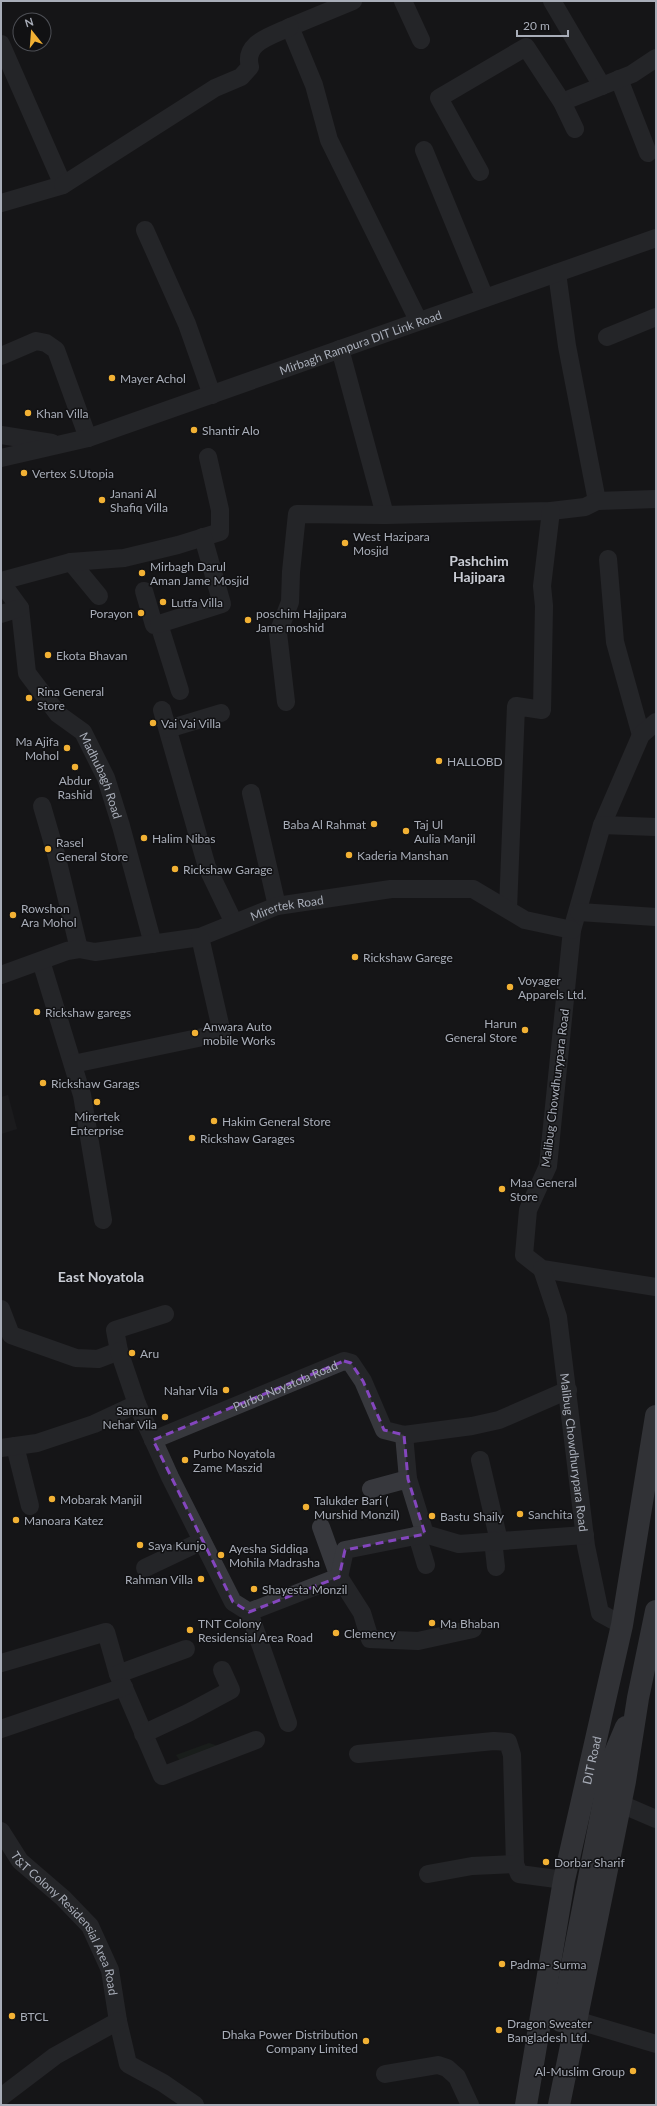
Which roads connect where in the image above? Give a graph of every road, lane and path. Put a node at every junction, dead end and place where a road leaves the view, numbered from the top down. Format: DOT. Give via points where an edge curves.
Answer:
graph roads {
  1 [pos="353,1"];
  2 [pos="403,1"];
  3 [pos="552,1"];
  4 [pos="290,27"];
  5 [pos="422,40"];
  6 [pos="1,44"];
  7 [pos="656,58"];
  8 [pos="618,79"];
  9 [pos="602,86"];
  10 [pos="562,102"];
  11 [pos="575,129"];
  12 [pos="424,150"];
  13 [pos="648,153"];
  14 [pos="480,172"];
  15 [pos="63,185"];
  16 [pos="1,203"];
  17 [pos="145,230"];
  18 [pos="656,238"];
  19 [pos="557,273"];
  20 [pos="485,298"];
  21 [pos="656,317"];
  22 [pos="418,320"];
  23 [pos="607,337"];
  24 [pos="340,349"];
  25 [pos="1,356"];
  26 [pos="212,396"];
  27 [pos="1,435"];
  28 [pos="88,438"];
  29 [pos="65,444"];
  30 [pos="208,457"];
  31 [pos="1,458"];
  32 [pos="656,499"];
  33 [pos="597,500"];
  34 [pos="550,511"];
  35 [pos="385,514"];
  36 [pos="202,537"];
  37 [pos="608,559"];
  38 [pos="71,562"];
  39 [pos="1,581"];
  40 [pos="144,591"];
  41 [pos="98,596"];
  42 [pos="20,608"];
  43 [pos="1,614"];
  44 [pos="159,624"];
  45 [pos="180,691"];
  46 [pos="286,702"];
  47 [pos="162,710"];
  48 [pos="221,713"];
  49 [pos="656,722"];
  50 [pos="168,729"];
  51 [pos="641,735"];
  52 [pos="250,793"];
  53 [pos="42,806"];
  54 [pos="602,825"];
  55 [pos="656,828"];
  56 [pos="277,906"];
  57 [pos="508,909"];
  58 [pos="578,912"];
  59 [pos="656,917"];
  60 [pos="234,922"];
  61 [pos="572,930"];
  62 [pos="200,937"];
  63 [pos="153,944"];
  64 [pos="79,949"];
  65 [pos="41,961"];
  66 [pos="1,975"];
  67 [pos="73,1064"];
  68 [pos="103,1220"];
  69 [pos="542,1269"];
  70 [pos="656,1287"];
  71 [pos="1,1309"];
  72 [pos="165,1314"];
  73 [pos="6,1333"];
  74 [pos="119,1351"];
  75 [pos="568,1390"];
  76 [pos="137,1404"];
  77 [pos="656,1416"];
  78 [pos="404,1435"];
  79 [pos="153,1440"];
  80 [pos="8,1447"];
  81 [pos="480,1460"];
  82 [pos="408,1479"];
  83 [pos="371,1489"];
  84 [pos="30,1506"];
  85 [pos="321,1527"];
  86 [pos="421,1535"];
  87 [pos="585,1535"];
  88 [pos="496,1540"];
  89 [pos="202,1541"];
  90 [pos="426,1565"];
  91 [pos="496,1567"];
  92 [pos="145,1568"];
  93 [pos="339,1577"];
  94 [pos="656,1611"];
  95 [pos="249,1612"];
  96 [pos="622,1625"];
  97 [pos="473,1629"];
  98 [pos="186,1649"];
  99 [pos="1,1663"];
  100 [pos="222,1670"];
  101 [pos="121,1681"];
  102 [pos="638,1698"];
  103 [pos="288,1723"];
  104 [pos="1,1729"];
  105 [pos="143,1734"];
  106 [pos="256,1740"];
  107 [pos="358,1754"];
  108 [pos="583,1798"];
  109 [pos="621,1804"];
  110 [pos="656,1819"];
  111 [pos="1,1831"];
  112 [pos="515,1864"];
  113 [pos="428,1874"];
  114 [pos="564,1880"];
  115 [pos="576,2020"];
  116 [pos="118,2021"];
  117 [pos="656,2044"];
  118 [pos="385,2074"];
  119 [pos="1,2097"];
  120 [pos="195,2105"];
  121 [pos="470,2105"];
  122 [pos="526,2105"];
  123 [pos="546,2105"];
  124 [pos="559,2105"];
  1 -- 4 [label="street"];
  2 -- 5 [label="street"];
  3 -- 9 [label="street"];
  4 -- 15 [label="street" via="251,47 247,58 250,67 241,77 208,92"];
  4 -- 22 [label="street" via="314,85 329,140"];
  6 -- 15 [label="street"];
  7 -- 8 [label="street" via="632,74"];
  8 -- 9 [label="street"];
  8 -- 13 [label="street"];
  9 -- 10 [label="street"];
  10 -- 11 [label="street"];
  10 -- 14 [label="street" via="526,47 439,98"];
  12 -- 20 [label="street"];
  15 -- 16 [label="street"];
  17 -- 26 [label="street" via="186,324"];
  18 -- 19 [label="street, Mirbagh Rampura DIT Link Road"];
  19 -- 20 [label="street, Mirbagh Rampura DIT Link Road"];
  19 -- 33 [label="street" via="567,346"];
  20 -- 22 [label="street, Mirbagh Rampura DIT Link Road"];
  21 -- 23 [label="street"];
  22 -- 24 [label="street, Mirbagh Rampura DIT Link Road"];
  24 -- 26 [label="street, Mirbagh Rampura DIT Link Road"];
  24 -- 35 [label="street"];
  25 -- 28 [label="street" via="36,341 46,343 56,350"];
  26 -- 28 [label="street, Mirbagh Rampura DIT Link Road"];
  27 -- 29 [label="street, Mirbagh Rampura DIT Link Road"];
  28 -- 29 [label="street, Mirbagh Rampura DIT Link Road"];
  29 -- 31 [label="street, Mirbagh Rampura DIT Link Road"];
  30 -- 36 [label="street" via="220,510 220,532"];
  32 -- 33 [label="street"];
  33 -- 34 [label="street" via="585,507"];
  34 -- 35 [label="street"];
  34 -- 57 [label="street" via="542,586 542,710 516,706"];
  35 -- 46 [label="street" via="297,514 290,602 278,633"];
  36 -- 38 [label="street" via="124,558"];
  36 -- 44 [label="street" via="222,604"];
  37 -- 51 [label="street" via="615,642"];
  38 -- 39 [label="street"];
  38 -- 41 [label="street"];
  39 -- 42 [label="street, Madhubagh Road"];
  40 -- 44 [label="street" via="154,625"];
  42 -- 43 [label="street"];
  42 -- 63 [label="street, Madhubagh Road" via="28,673 58,714 83,732 106,778"];
  44 -- 45 [label="street"];
  47 -- 50 [label="street"];
  48 -- 50 [label="street"];
  49 -- 51 [label="street, Malibug Chowdhurypara Road"];
  50 -- 60 [label="street" via="207,867"];
  51 -- 54 [label="street, Malibug Chowdhurypara Road"];
  52 -- 56 [label="street"];
  53 -- 64 [label="street"];
  54 -- 55 [label="street"];
  54 -- 58 [label="street, Malibug Chowdhurypara Road"];
  56 -- 57 [label="street, Mirertek Road" via="391,889 473,889"];
  56 -- 60 [label="street, Mirertek Road"];
  57 -- 61 [label="street, Mirertek Road" via="525,920"];
  58 -- 59 [label="street"];
  58 -- 61 [label="street, Malibug Chowdhurypara Road"];
  60 -- 62 [label="street, Mirertek Road"];
  61 -- 69 [label="street, Malibug Chowdhurypara Road" via="548,1166 528,1210 524,1255"];
  62 -- 63 [label="street, Mirertek Road"];
  62 -- 67 [label="street" via="222,1033"];
  63 -- 64 [label="street, Mirertek Road" via="95,952"];
  64 -- 65 [label="street, Mirertek Road"];
  65 -- 66 [label="street, Mirertek Road"];
  65 -- 67 [label="street"];
  67 -- 68 [label="street" via="85,1108"];
  69 -- 70 [label="street, Malibug Chowdhurypara Road"];
  69 -- 75 [label="street, Malibug Chowdhurypara Road" via="558,1318"];
  71 -- 73 [label="street"];
  72 -- 74 [label="street" via="115,1330"];
  73 -- 74 [label="street" via="76,1358 98,1358"];
  74 -- 76 [label="street"];
  75 -- 78 [label="street, Purbo Noyatola Road" via="499,1420"];
  75 -- 87 [label="street, Malibug Chowdhurypara Road"];
  76 -- 79 [label="street"];
  76 -- 80 [label="street" via="94,1424 37,1443"];
  77 -- 96 [label="main road, DIT Road"];
  78 -- 79 [label="street, Purbo Noyatola Road" via="384,1430 363,1381 351,1363 344,1361"];
  78 -- 82 [label="street"];
  79 -- 89 [label="street"];
  80 -- 84 [label="street"];
  81 -- 88 [label="street"];
  82 -- 83 [label="street"];
  82 -- 86 [label="street"];
  85 -- 93 [label="street"];
  86 -- 88 [label="street" via="459,1544"];
  86 -- 90 [label="street"];
  86 -- 93 [label="street" via="345,1550"];
  87 -- 88 [label="street"];
  87 -- 96 [label="street, Malibug Chowdhurypara Road" via="600,1613"];
  88 -- 91 [label="street"];
  89 -- 92 [label="street"];
  89 -- 95 [label="street" via="233,1602"];
  93 -- 95 [label="street"];
  93 -- 97 [label="street" via="362,1613 370,1639 418,1641"];
  94 -- 102 [label="main road"];
  95 -- 103 [label="street"];
  96 -- 108 [label="main road, DIT Road"];
  98 -- 101 [label="street"];
  99 -- 101 [label="street" via="106,1632"];
  100 -- 105 [label="street" via="231,1690"];
  101 -- 104 [label="street"];
  101 -- 105 [label="street"];
  102 -- 109 [label="main road"];
  102 -- 123 [label="main road" via="612,1760 574,1947"];
  105 -- 106 [label="street" via="162,1776"];
  107 -- 112 [label="street" via="494,1741 508,1742 512,1755"];
  108 -- 109 [label="street"];
  108 -- 114 [label="main road, DIT Road"];
  109 -- 110 [label="street"];
  109 -- 115 [label="main road"];
  111 -- 116 [label="street, T&T Colony Residensial Area Road" via="20,1861 63,1898 90,1926 110,1970"];
  112 -- 113 [label="street" via="472,1866"];
  112 -- 114 [label="street" via="519,1874"];
  114 -- 122 [label="main road, DIT Road"];
  115 -- 117 [label="street"];
  115 -- 124 [label="main road"];
  116 -- 119 [label="street" via="55,2056"];
  116 -- 120 [label="street, T&T Colony Residensial Area Road" via="128,2064 163,2083"];
  118 -- 121 [label="street" via="438,2065 447,2068 456,2077"];
}
